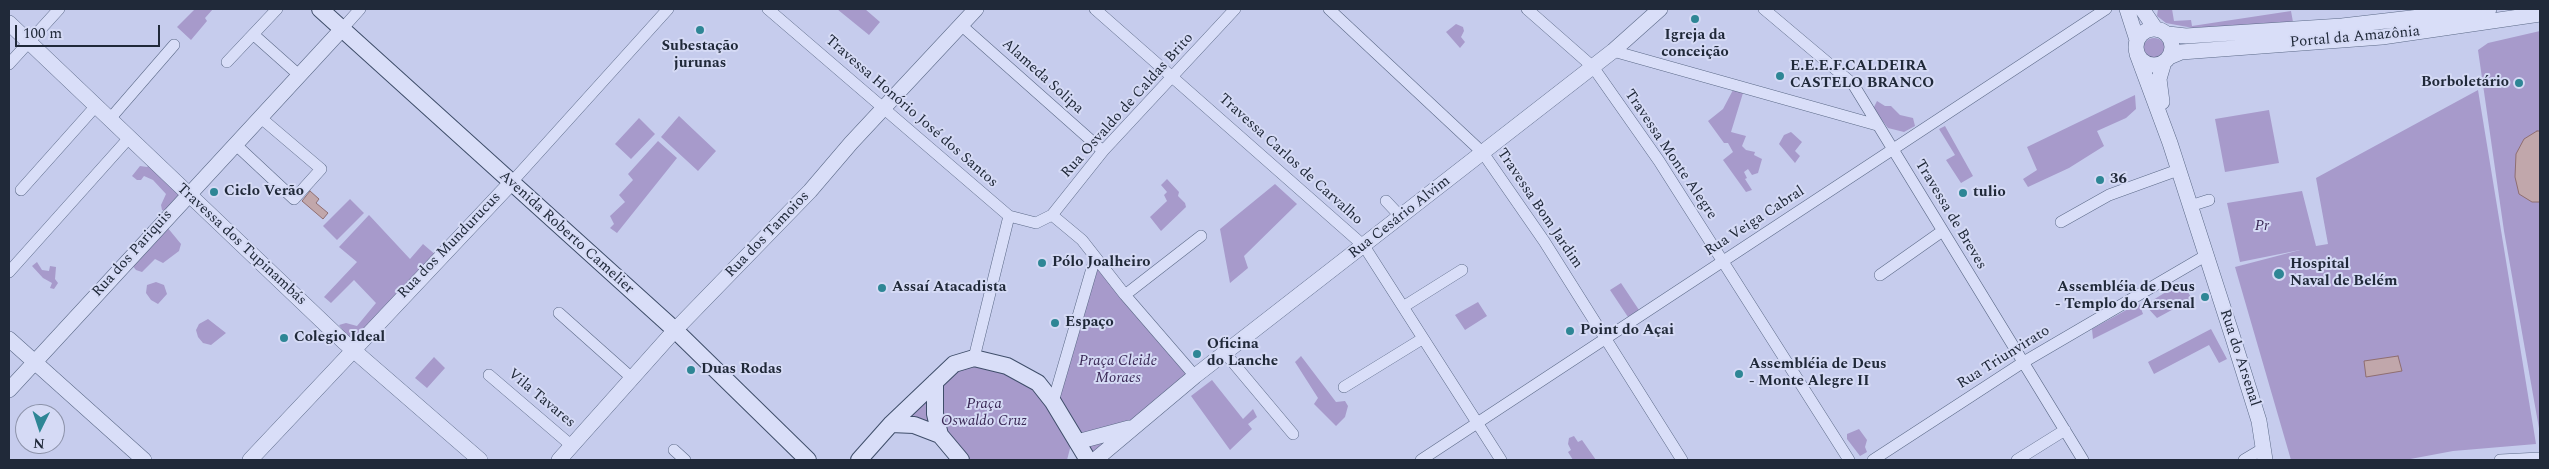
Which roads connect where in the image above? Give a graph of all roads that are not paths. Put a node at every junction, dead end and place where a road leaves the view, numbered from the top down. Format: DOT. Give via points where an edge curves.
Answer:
graph roads {
  1 [pos="59,9"];
  2 [pos="277,9"];
  3 [pos="320,9"];
  4 [pos="360,9"];
  5 [pos="668,9"];
  6 [pos="768,9"];
  7 [pos="976,9"];
  8 [pos="1095,9"];
  9 [pos="1235,9"];
  10 [pos="1329,9"];
  11 [pos="1527,9"];
  12 [pos="1660,9"];
  13 [pos="1764,9"];
  14 [pos="2106,9"];
  15 [pos="2127,9"];
  16 [pos="2142,9"];
  17 [pos="2489,9"];
  18 [pos="2540,14"];
  19 [pos="9,23"];
  20 [pos="961,25"];
  21 [pos="343,28"];
  22 [pos="2161,31"];
  23 [pos="254,35"];
  24 [pos="29,42"];
  25 [pos="174,45"];
  26 [pos="2137,47"];
  27 [pos="1613,50"];
  28 [pos="2167,60"];
  29 [pos="227,62"];
  30 [pos="9,64"];
  31 [pos="1593,67"];
  32 [pos="300,76"];
  33 [pos="1173,77"];
  34 [pos="95,107"];
  35 [pos="884,108"];
  36 [pos="261,118"];
  37 [pos="109,120"];
  38 [pos="1877,125"];
  39 [pos="128,139"];
  40 [pos="2170,142"];
  41 [pos="235,144"];
  42 [pos="1892,149"];
  43 [pos="1103,151"];
  44 [pos="1483,153"];
  45 [pos="2178,170"];
  46 [pos="510,183"];
  47 [pos="21,190"];
  48 [pos="187,195"];
  49 [pos="1386,200"];
  50 [pos="2209,200"];
  51 [pos="2190,206"];
  52 [pos="1009,216"];
  53 [pos="1401,217"];
  54 [pos="1047,219"];
  55 [pos="2061,222"];
  56 [pos="1941,232"];
  57 [pos="1200,236"];
  58 [pos="1364,246"];
  59 [pos="2205,256"];
  60 [pos="1095,258"];
  61 [pos="1722,262"];
  62 [pos="1462,270"];
  63 [pos="9,272"];
  64 [pos="1880,275"];
  65 [pos="1125,295"];
  66 [pos="1403,308"];
  67 [pos="559,313"];
  68 [pos="675,330"];
  69 [pos="9,339"];
  70 [pos="1422,339"];
  71 [pos="1606,339"];
  72 [pos="352,350"];
  73 [pos="1225,352"];
  74 [pos="974,358"];
  75 [pos="34,362"];
  76 [pos="2022,363"];
  77 [pos="489,375"];
  78 [pos="1195,376"];
  79 [pos="633,378"];
  80 [pos="935,382"];
  81 [pos="1344,387"];
  82 [pos="9,390"];
  83 [pos="1053,402"];
  84 [pos="892,424"];
  85 [pos="1477,424"];
  86 [pos="1137,425"];
  87 [pos="2064,430"];
  88 [pos="1293,434"];
  89 [pos="940,435"];
  90 [pos="1077,442"];
  91 [pos="572,446"];
  92 [pos="674,450"];
  93 [pos="2264,454"];
  94 [pos="2539,459"];
  95 [pos="144,460"];
  96 [pos="250,460"];
  97 [pos="480,460"];
  98 [pos="559,460"];
  99 [pos="685,460"];
  100 [pos="808,460"];
  101 [pos="859,460"];
  102 [pos="962,460"];
  103 [pos="1071,460"];
  104 [pos="1088,460"];
  105 [pos="1095,460"];
  106 [pos="1421,460"];
  107 [pos="1501,460"];
  108 [pos="1682,460"];
  109 [pos="1850,460"];
  110 [pos="1873,460"];
  111 [pos="2017,460"];
  112 [pos="2083,460"];
  113 [pos="2244,460"];
  114 [pos="2500,460"];
  1 -- 24 [label="street"];
  2 -- 23 [label="street"];
  3 -- 21 [label="main road, Avenida Roberto Camelier"];
  4 -- 21 [label="street, Rua dos Pariquis"];
  5 -- 46 [label="street, Rua dos Mundurucus"];
  6 -- 35 [label="street, Travessa Honório José dos Santos"];
  7 -- 20 [label="street, Rua dos Tamoios"];
  8 -- 33 [label="street, Travessa Carlos de Carvalho"];
  9 -- 33 [label="street, Rua Osvaldo de Caldas Brito"];
  10 -- 44 [label="street, Travessa Bom Jardim"];
  11 -- 31 [label="street, Travessa Monte Alegre"];
  12 -- 27 [label="street, Rua Cesário Alvim"];
  13 -- 38 [label="street, Travessa de Breves" via="1853,84"];
  14 -- 42 [label="street, Rua Veiga Cabral"];
  15 -- 26 [label="street, Rua do Arsenal"];
  16 -- 22 [label="street"];
  17 -- 22 [label="street, Portal da Amazônia" via="2332,27 2186,36"];
  18 -- 28 [label="street, Portal da Amazônia" via="2382,36 2181,52"];
  19 -- 24 [label="street, Travessa dos Tupinambás"];
  20 -- 35 [label="street, Rua dos Tamoios"];
  20 -- 43 [label="street, Alameda Solipa"];
  21 -- 32 [label="street, Rua dos Pariquis"];
  21 -- 46 [label="main road, Avenida Roberto Camelier"];
  22 -- 26 [label="street" via="2142,32"];
  22 -- 28 [label="street" via="2173,45"];
  23 -- 29 [label="street"];
  23 -- 32 [label="street"];
  24 -- 30 [label="street"];
  24 -- 34 [label="street, Travessa dos Tupinambás"];
  25 -- 37 [label="street"];
  26 -- 28 [label="street" via="2148,64"];
  26 -- 40 [label="street, Rua do Arsenal"];
  27 -- 31 [label="street, Rua Cesário Alvim"];
  27 -- 38 [label="street"];
  28 -- 40 [label="street, Rua do Arsenal" via="2160,70 2159,88"];
  31 -- 44 [label="street, Rua Cesário Alvim"];
  31 -- 61 [label="street, Travessa Monte Alegre" via="1659,161"];
  32 -- 36 [label="street, Rua dos Pariquis"];
  33 -- 43 [label="street, Rua Osvaldo de Caldas Brito"];
  33 -- 58 [label="street, Travessa Carlos de Carvalho"];
  34 -- 37 [label="street, Travessa dos Tupinambás"];
  34 -- 47 [label="street"];
  35 -- 52 [label="street, Travessa Honório José dos Santos"];
  35 -- 68 [label="street, Rua dos Tamoios" via="810,191"];
  36 -- 41 [label="street, Rua dos Pariquis"];
  36 -- 41 [label="street" via="320,169 294,199"];
  37 -- 39 [label="street, Travessa dos Tupinambás"];
  38 -- 42 [label="street, Travessa de Breves"];
  39 -- 48 [label="street, Travessa dos Tupinambás"];
  39 -- 63 [label="street"];
  40 -- 45 [label="street, Rua do Arsenal"];
  41 -- 48 [label="street, Rua dos Pariquis"];
  42 -- 56 [label="street, Travessa de Breves"];
  42 -- 61 [label="street, Rua Veiga Cabral"];
  43 -- 54 [label="street, Rua Osvaldo de Caldas Brito"];
  44 -- 53 [label="street, Rua Cesário Alvim"];
  44 -- 71 [label="street, Travessa Bom Jardim"];
  45 -- 51 [label="street, Rua do Arsenal"];
  45 -- 55 [label="street" via="2109,195"];
  46 -- 68 [label="main road, Avenida Roberto Camelier"];
  46 -- 72 [label="street, Rua dos Mundurucus"];
  48 -- 72 [label="street, Travessa dos Tupinambás"];
  48 -- 75 [label="street, Rua dos Pariquis"];
  49 -- 53 [label="street"];
  50 -- 51 [label="street"];
  51 -- 59 [label="street, Rua do Arsenal"];
  52 -- 54 [label="street, Travessa Honório José dos Santos" via="1026,222"];
  52 -- 74 [label="street"];
  53 -- 58 [label="street, Rua Cesário Alvim"];
  54 -- 60 [label="street" via="1082,240"];
  56 -- 64 [label="street"];
  56 -- 76 [label="street, Travessa de Breves"];
  57 -- 65 [label="street"];
  58 -- 66 [label="street, Travessa Carlos de Carvalho"];
  58 -- 73 [label="street, Rua Cesário Alvim"];
  59 -- 76 [label="street, Rua Triunvirato"];
  59 -- 93 [label="street, Rua do Arsenal" via="2259,421"];
  60 -- 65 [label="street"];
  60 -- 83 [label="street"];
  61 -- 71 [label="street, Rua Veiga Cabral"];
  61 -- 109 [label="street, Travessa Monte Alegre"];
  62 -- 66 [label="street"];
  65 -- 78 [label="street"];
  66 -- 70 [label="street, Travessa Carlos de Carvalho"];
  67 -- 79 [label="street"];
  68 -- 79 [label="street, Rua dos Tamoios"];
  68 -- 100 [label="main road, Avenida Roberto Camelier"];
  69 -- 75 [label="street"];
  70 -- 81 [label="street"];
  70 -- 85 [label="street, Travessa Carlos de Carvalho"];
  71 -- 85 [label="street, Rua Veiga Cabral"];
  71 -- 108 [label="street, Travessa Bom Jardim"];
  72 -- 96 [label="street, Rua dos Mundurucus"];
  72 -- 97 [label="street, Travessa dos Tupinambás"];
  73 -- 78 [label="street, Rua Cesário Alvim"];
  73 -- 88 [label="street"];
  74 -- 80 [label="main road" via="954,364"];
  74 -- 83 [label="main road" via="1008,366 1026,375 1038,383"];
  75 -- 82 [label="street, Rua dos Pariquis"];
  75 -- 95 [label="street"];
  76 -- 87 [label="street, Travessa de Breves"];
  76 -- 110 [label="street, Rua Triunvirato"];
  77 -- 91 [label="street, Vila Tavares"];
  78 -- 86 [label="street, Rua Cesário Alvim"];
  79 -- 91 [label="street, Rua dos Tamoios"];
  80 -- 84 [label="main road"];
  80 -- 89 [label="main road" via="935,414"];
  83 -- 90 [label="main road"];
  84 -- 89 [label="main road" via="914,425"];
  84 -- 101 [label="main road"];
  85 -- 106 [label="street, Rua Veiga Cabral"];
  85 -- 107 [label="street, Travessa Carlos de Carvalho"];
  86 -- 90 [label="street, Rua Cesário Alvim"];
  86 -- 105 [label="street, Rua Cesário Alvim"];
  87 -- 111 [label="street"];
  87 -- 112 [label="street, Travessa de Breves"];
  89 -- 102 [label="main road"];
  90 -- 103 [label="main road"];
  90 -- 104 [label="main road"];
  91 -- 98 [label="street, Rua dos Tamoios"];
  92 -- 99 [label="street"];
  93 -- 113 [label="street"];
  94 -- 114 [label="street"];
}
